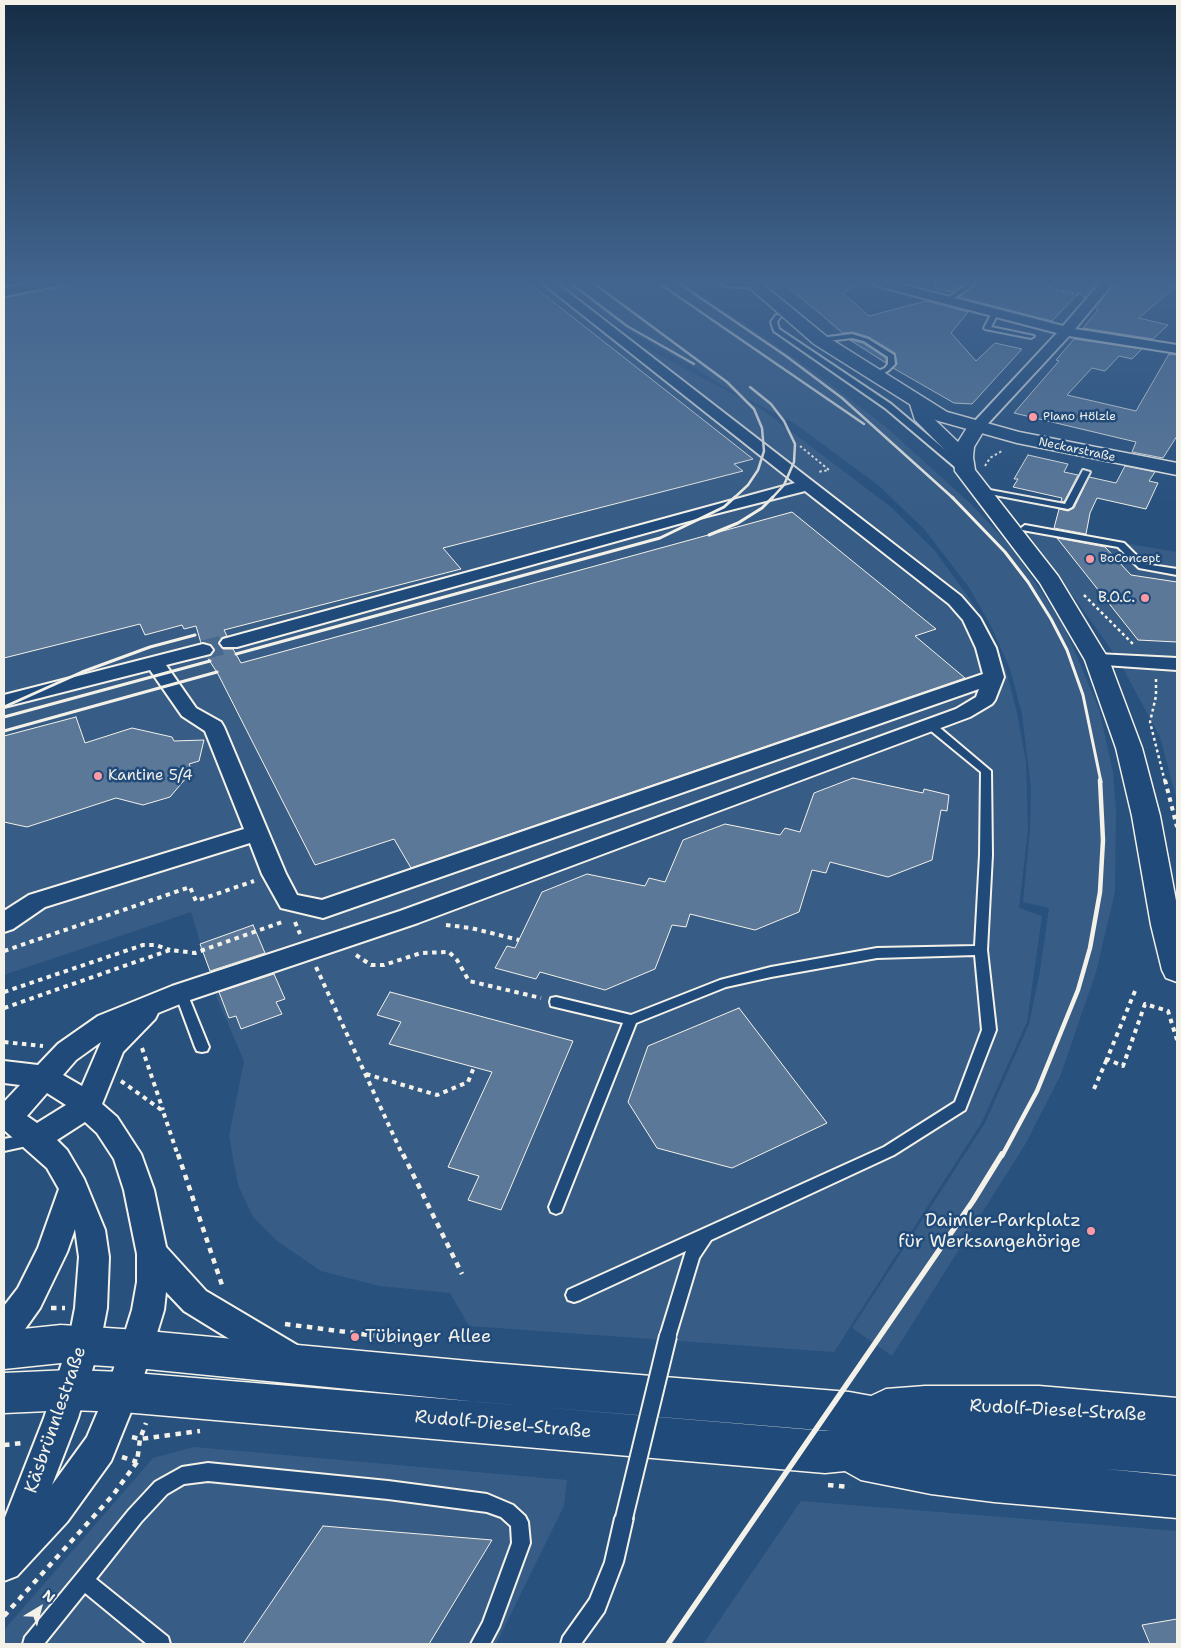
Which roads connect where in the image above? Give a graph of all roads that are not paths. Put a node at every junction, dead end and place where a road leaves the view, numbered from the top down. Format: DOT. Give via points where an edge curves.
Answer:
graph roads {
  1 [pos="646,359"];
  2 [pos="819,359"];
  3 [pos="848,359"];
  4 [pos="892,359"];
  5 [pos="1040,359"];
  6 [pos="874,376"];
  7 [pos="919,404"];
  8 [pos="978,427"];
  9 [pos="964,464"];
  10 [pos="1177,469"];
  11 [pos="1086,472"];
  12 [pos="808,485"];
  13 [pos="978,490"];
  14 [pos="1025,528"];
  15 [pos="1177,572"];
  16 [pos="230,643"];
  17 [pos="203,650"];
  18 [pos="1097,660"];
  19 [pos="154,662"];
  20 [pos="1177,664"];
  21 [pos="994,677"];
  22 [pos="4,701"];
  23 [pos="929,724"];
  24 [pos="257,833"];
  25 [pos="1161,891"];
  26 [pos="1177,919"];
  27 [pos="4,923"];
  28 [pos="981,950"];
  29 [pos="1177,970"];
  30 [pos="170,997"];
  31 [pos="556,1002"];
  32 [pos="631,1020"];
  33 [pos="202,1047"];
  34 [pos="4,1072"];
  35 [pos="42,1077"];
  36 [pos="88,1105"];
  37 [pos="5,1117"];
  38 [pos="36,1139"];
  39 [pos="4,1145"];
  40 [pos="74,1188"];
  41 [pos="556,1207"];
  42 [pos="706,1234"];
  43 [pos="152,1254"];
  44 [pos="574,1295"];
  45 [pos="4,1332"];
  46 [pos="84,1344"];
  47 [pos="137,1349"];
  48 [pos="4,1350"];
  49 [pos="302,1365"];
  50 [pos="70,1390"];
  51 [pos="123,1392"];
  52 [pos="4,1393"];
  53 [pos="849,1412"];
  54 [pos="1177,1418"];
  55 [pos="1002,1441"];
  56 [pos="825,1452"];
  57 [pos="1177,1454"];
  58 [pos="1177,1497"];
  59 [pos="5,1562"];
  60 [pos="83,1580"];
  61 [pos="32,1644"];
  62 [pos="161,1644"];
  63 [pos="480,1644"];
  64 [pos="570,1644"];
  1 -- 12 [label="street"];
  2 -- 9 [label="lane"];
  3 -- 6 [label="main road, Neckarstraße"];
  4 -- 6 [label="lane" via="887,369"];
  5 -- 8 [label="street"];
  6 -- 7 [label="main road, Neckarstraße"];
  7 -- 8 [label="main road, Neckarstraße" via="948,418"];
  7 -- 9 [label="main road" via="924,420"];
  8 -- 9 [label="main road" via="967,441"];
  8 -- 10 [label="main road, Neckarstraße" via="1078,451"];
  9 -- 13 [label="main road"];
  11 -- 13 [label="lane" via="1068,507"];
  12 -- 16 [label="street"];
  12 -- 21 [label="street" via="955,600 975,625"];
  13 -- 18 [label="main road" via="1050,581"];
  14 -- 15 [label="lane" via="1121,545 1142,566"];
  17 -- 19 [label="street"];
  18 -- 20 [label="street"];
  18 -- 25 [label="main road" via="1129,748"];
  19 -- 22 [label="street"];
  19 -- 24 [label="street" via="190,712 214,727"];
  21 -- 23 [label="street" via="985,700 963,713"];
  21 -- 24 [label="street" via="324,909 290,902"];
  23 -- 28 [label="lane" via="986,771"];
  23 -- 30 [label="street" via="408,916"];
  24 -- 27 [label="street" via="37,901"];
  25 -- 26 [label="main road"];
  25 -- 29 [label="main road"];
  28 -- 32 [label="lane" via="877,953 771,972 724,983"];
  28 -- 42 [label="lane" via="989,1030 960,1106 889,1151"];
  30 -- 33 [label="lane"];
  30 -- 35 [label="street" via="107,1023 67,1052"];
  30 -- 36 [label="street" via="112,1046"];
  31 -- 32 [label="lane"];
  32 -- 41 [label="lane"];
  34 -- 35 [label="street"];
  35 -- 36 [label="street"];
  35 -- 37 [label="street"];
  36 -- 38 [label="street"];
  36 -- 43 [label="street" via="107,1124 127,1154 139,1190"];
  37 -- 38 [label="street, Käsbrünnlestraße"];
  38 -- 39 [label="lane"];
  38 -- 40 [label="street, Käsbrünnlestraße" via="57,1159"];
  40 -- 45 [label="street" via="52,1252 29,1298"];
  40 -- 46 [label="street, Käsbrünnlestraße" via="90,1230 94,1257 91,1308"];
  42 -- 44 [label="lane"];
  42 -- 64 [label="lane, bridge" via="692,1255 668,1336 614,1562 596,1605"];
  43 -- 47 [label="street" via="151,1291"];
  43 -- 49 [label="street" via="195,1301"];
  46 -- 47 [label="main road, Rudolf-Diesel-Straße"];
  46 -- 48 [label="main road, Rudolf-Diesel-Straße"];
  46 -- 50 [label="street, Käsbrünnlestraße"];
  47 -- 49 [label="main road, Rudolf-Diesel-Straße"];
  47 -- 51 [label="street"];
  49 -- 53 [label="main road, Rudolf-Diesel-Straße"];
  50 -- 51 [label="main road, Rudolf-Diesel-Straße"];
  50 -- 52 [label="main road, Rudolf-Diesel-Straße"];
  50 -- 59 [label="street, Käsbrünnlestraße"];
  51 -- 56 [label="main road, Rudolf-Diesel-Straße"];
  51 -- 59 [label="street" via="88,1467 55,1510"];
  53 -- 54 [label="main road, Rudolf-Diesel-Straße" via="994,1404"];
  53 -- 55 [label="main road, Rudolf-Diesel-Straße"];
  55 -- 56 [label="main road, Rudolf-Diesel-Straße"];
  55 -- 57 [label="main road, Rudolf-Diesel-Straße"];
  56 -- 58 [label="main road" via="932,1473"];
  60 -- 61 [label="lane"];
  60 -- 62 [label="lane"];
  60 -- 63 [label="lane" via="161,1488 182,1476 208,1472 487,1503 519,1522 521,1543 490,1628"];
}
